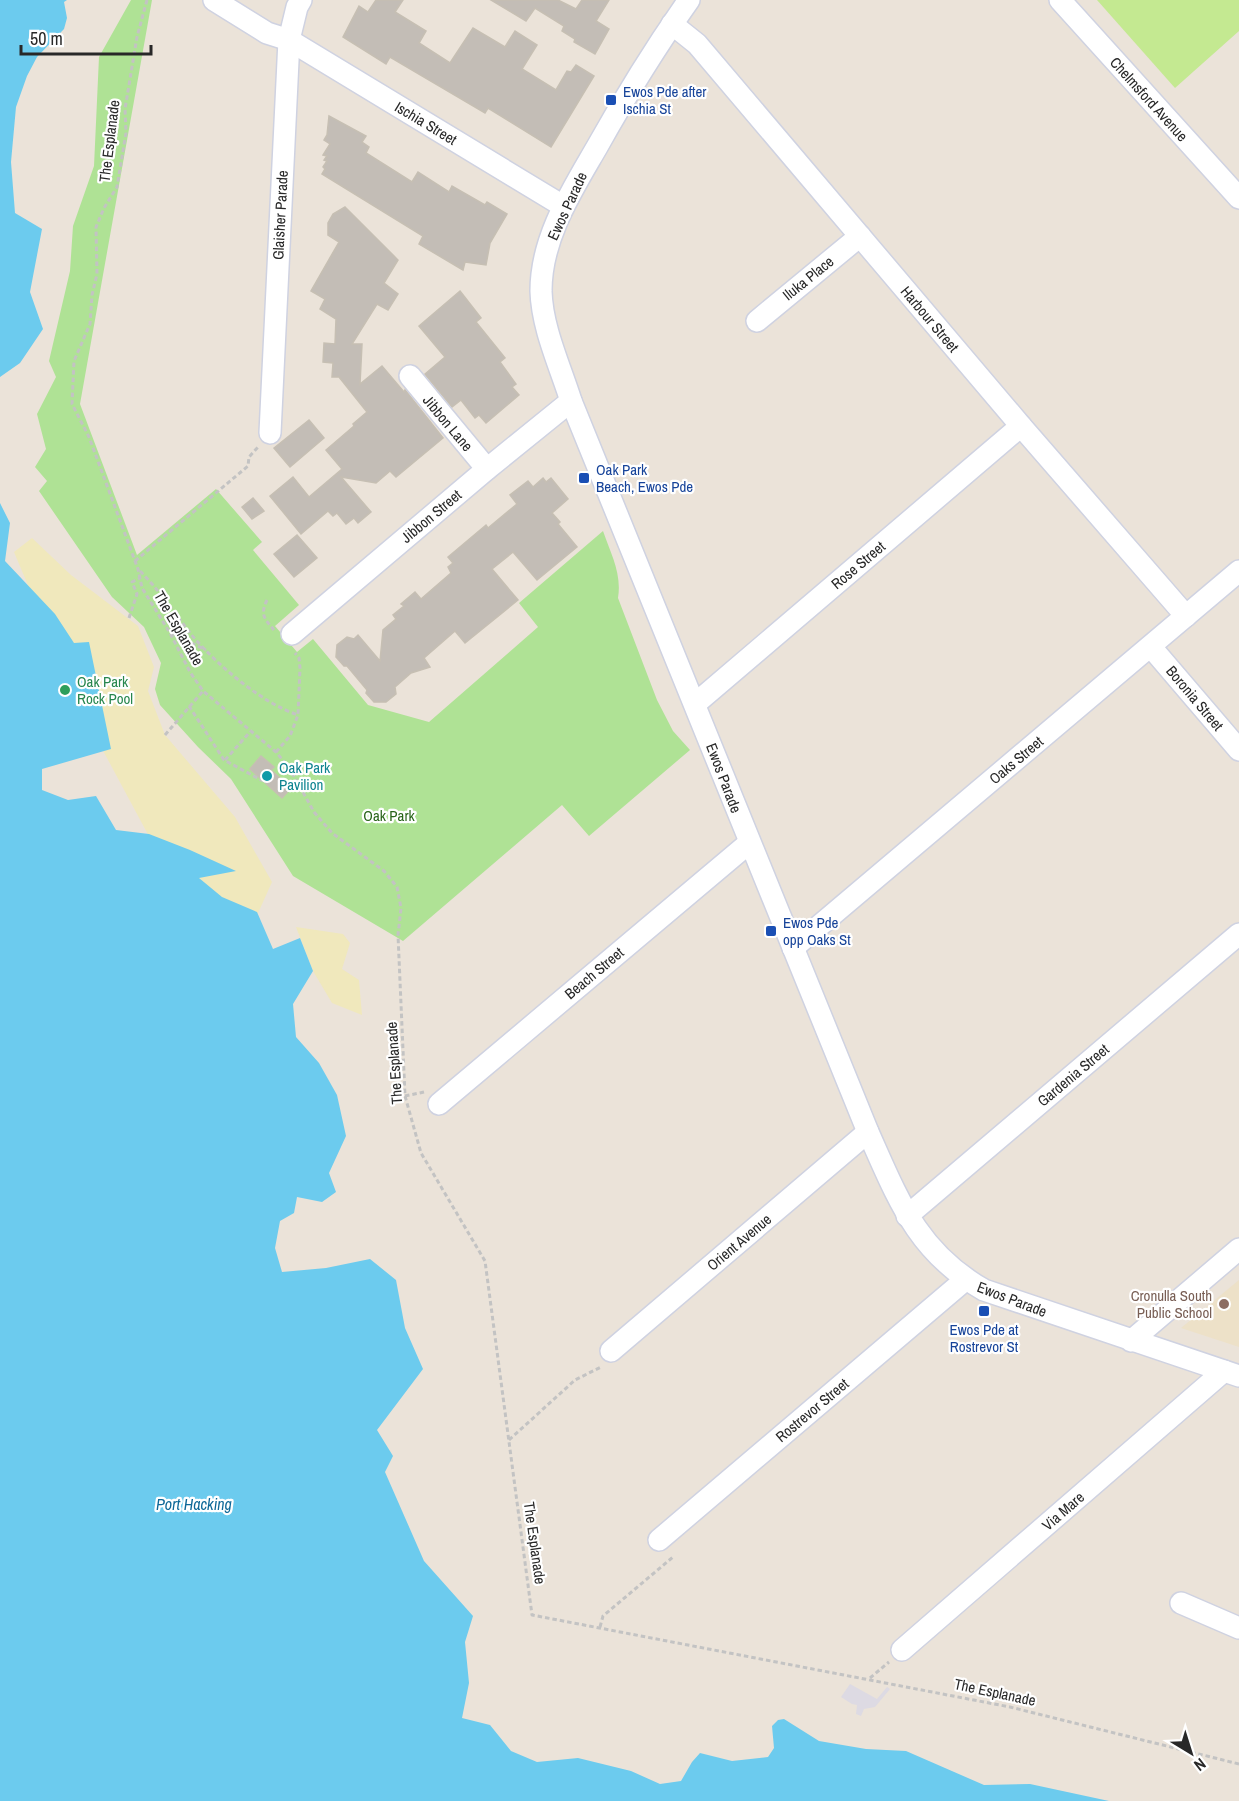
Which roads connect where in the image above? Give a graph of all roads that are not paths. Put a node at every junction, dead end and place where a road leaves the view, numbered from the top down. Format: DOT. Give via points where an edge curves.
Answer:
graph roads {
  1 [pos="214,0"];
  2 [pos="301,0"];
  3 [pos="689,0"];
  4 [pos="1060,0"];
  5 [pos="672,24"];
  6 [pos="289,40"];
  7 [pos="1239,198"];
  8 [pos="563,206"];
  9 [pos="860,236"];
  10 [pos="757,321"];
  11 [pos="410,376"];
  12 [pos="571,401"];
  13 [pos="1021,426"];
  14 [pos="270,433"];
  15 [pos="487,469"];
  16 [pos="1239,571"];
  17 [pos="1186,616"];
  18 [pos="288,639"];
  19 [pos="1151,646"];
  20 [pos="695,704"];
  21 [pos="1239,750"];
  22 [pos="749,843"];
  23 [pos="1239,934"];
  24 [pos="793,948"];
  25 [pos="439,1104"];
  26 [pos="867,1132"];
  27 [pos="907,1216"];
  28 [pos="1239,1249"];
  29 [pos="965,1280"];
  30 [pos="1131,1341"];
  31 [pos="611,1351"];
  32 [pos="1232,1374"];
  33 [pos="659,1540"];
  34 [pos="1181,1603"];
  35 [pos="1239,1628"];
  36 [pos="902,1650"];
  1 -- 6 [label="street, Ischia Street" via="267,33"];
  2 -- 6 [label="street, Glaisher Parade"];
  3 -- 5 [label="street, Ewos Parade"];
  4 -- 7 [label="street, Chelmsford Avenue"];
  5 -- 8 [label="street, Ewos Parade" via="627,93"];
  5 -- 9 [label="street, Harbour Street" via="697,44"];
  6 -- 8 [label="street, Ischia Street"];
  6 -- 14 [label="street, Glaisher Parade"];
  8 -- 12 [label="street, Ewos Parade" via="543,261 541,289 545,320"];
  9 -- 10 [label="street, Iluka Place"];
  9 -- 13 [label="street, Harbour Street"];
  11 -- 15 [label="street, Jibbon Lane"];
  12 -- 15 [label="street, Jibbon Street"];
  12 -- 20 [label="street, Ewos Parade"];
  13 -- 17 [label="street, Harbour Street"];
  13 -- 20 [label="street, Rose Street"];
  15 -- 18 [label="street, Jibbon Street"];
  16 -- 17 [label="street, Oaks Street"];
  17 -- 19 [label="street, Oaks Street"];
  19 -- 21 [label="street, Boronia Street"];
  19 -- 24 [label="street, Oaks Street"];
  20 -- 22 [label="street, Ewos Parade"];
  22 -- 24 [label="street, Ewos Parade"];
  22 -- 25 [label="street, Beach Street"];
  23 -- 27 [label="street, Gardenia Street"];
  24 -- 26 [label="street, Ewos Parade"];
  26 -- 27 [label="street, Ewos Parade"];
  26 -- 31 [label="street, Orient Avenue"];
  27 -- 29 [label="street, Ewos Parade" via="933,1251"];
  28 -- 30 [label="street"];
  29 -- 30 [label="street, Ewos Parade" via="1003,1298"];
  29 -- 33 [label="street, Rostrevor Street"];
  30 -- 32 [label="street, Ewos Parade"];
  32 -- 36 [label="street, Via Mare"];
  34 -- 35 [label="street"];
}
